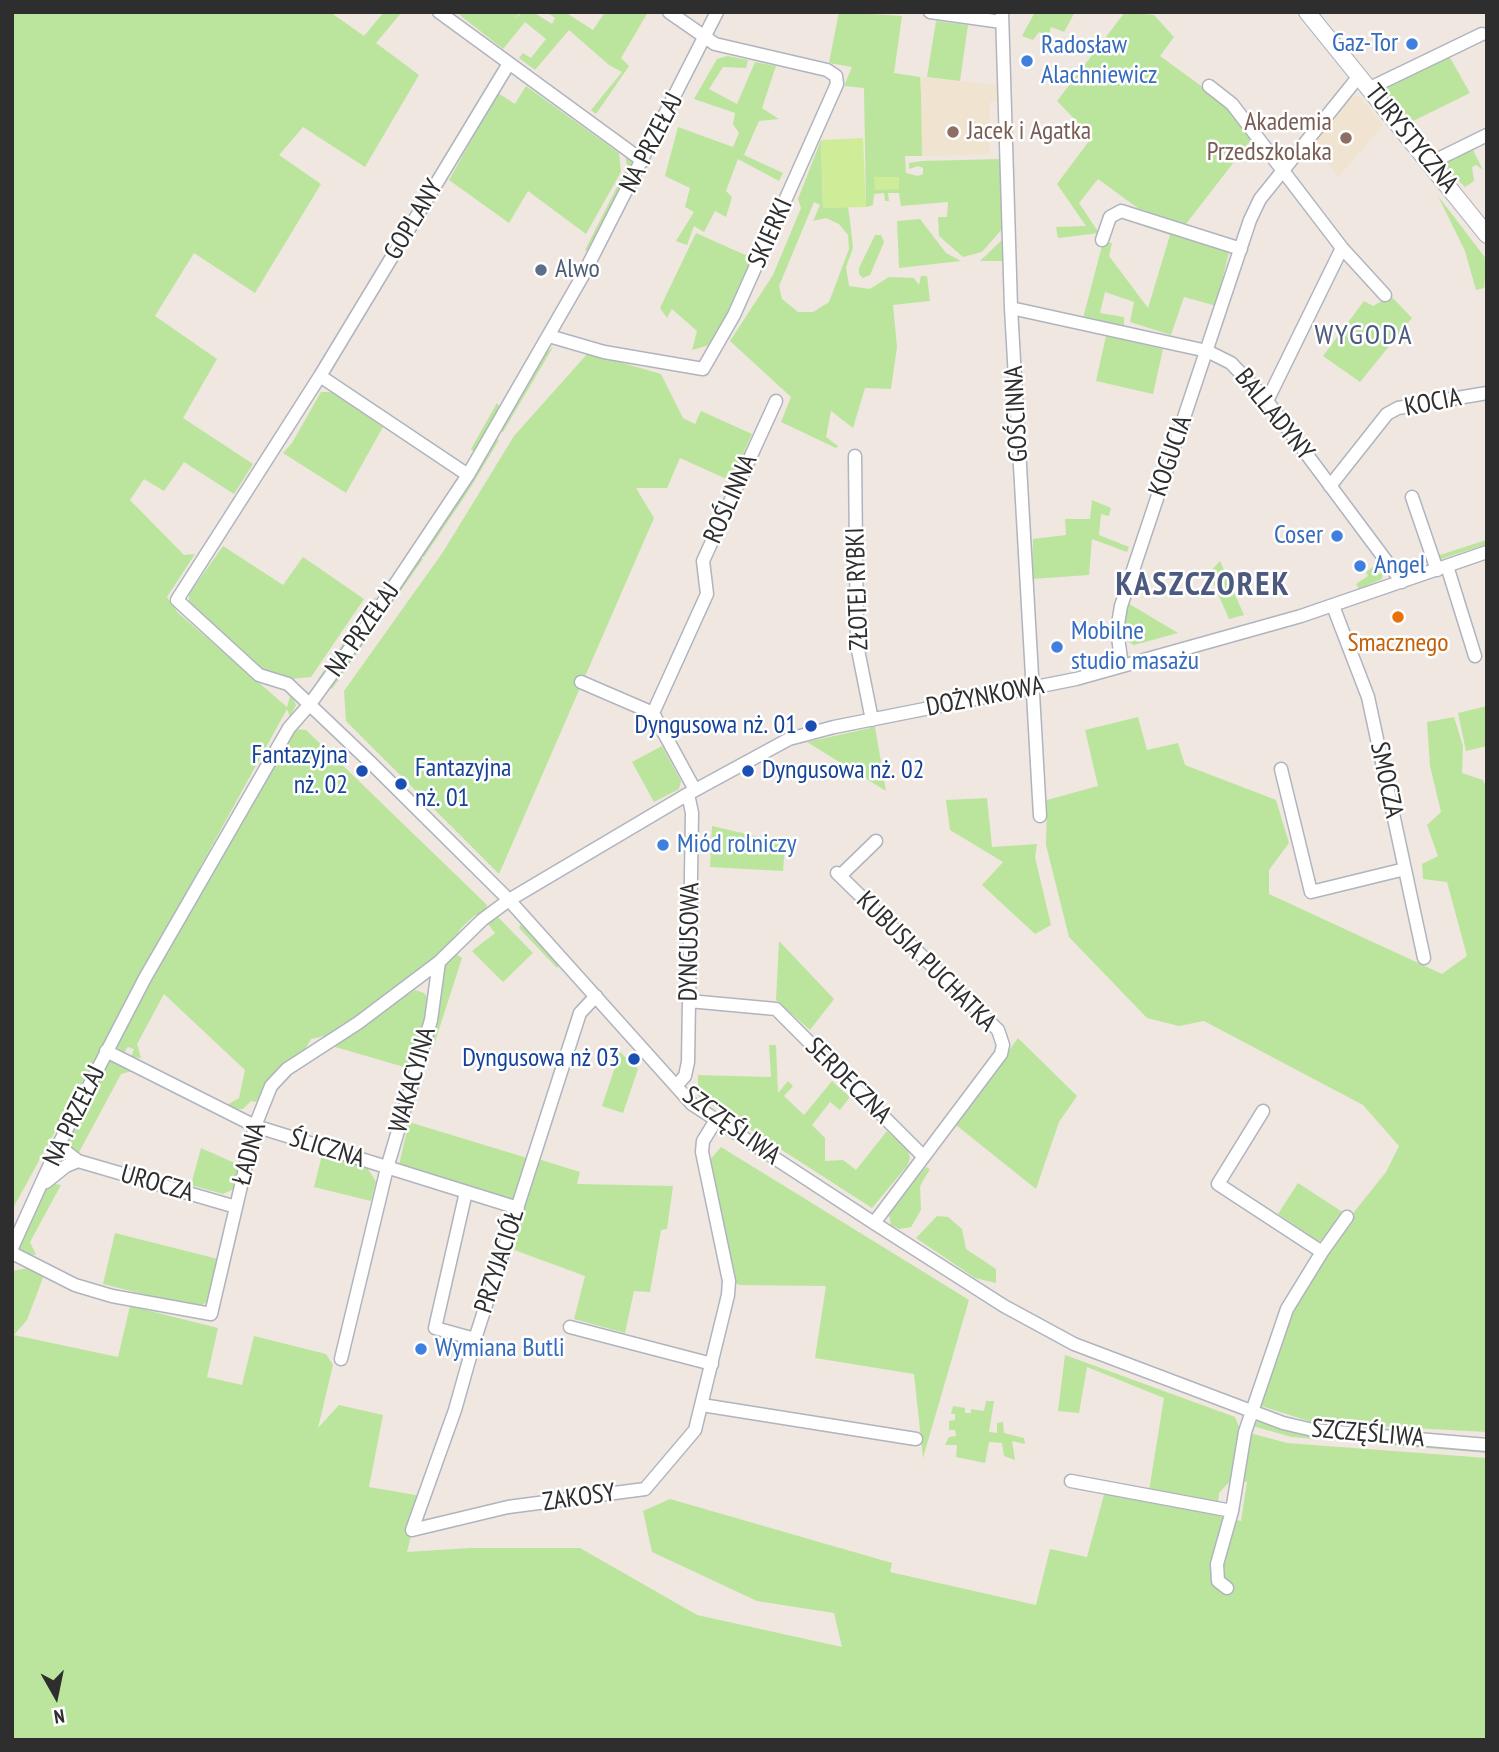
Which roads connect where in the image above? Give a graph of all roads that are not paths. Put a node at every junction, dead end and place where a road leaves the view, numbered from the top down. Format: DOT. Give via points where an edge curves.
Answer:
graph roads {
  1 [pos="439,12"];
  2 [pos="669,12"];
  3 [pos="717,12"];
  4 [pos="930,12"];
  5 [pos="1307,12"];
  6 [pos="1002,17"];
  7 [pos="1482,34"];
  8 [pos="705,38"];
  9 [pos="508,65"];
  10 [pos="1365,82"];
  11 [pos="1209,86"];
  12 [pos="1487,135"];
  13 [pos="643,161"];
  14 [pos="1430,163"];
  15 [pos="1284,169"];
  16 [pos="1487,234"];
  17 [pos="1102,240"];
  18 [pos="1241,248"];
  19 [pos="1342,248"];
  20 [pos="1385,295"];
  21 [pos="1011,308"];
  22 [pos="549,336"];
  23 [pos="1207,351"];
  24 [pos="320,376"];
  25 [pos="1487,393"];
  26 [pos="776,401"];
  27 [pos="1268,401"];
  28 [pos="855,456"];
  29 [pos="468,475"];
  30 [pos="1331,486"];
  31 [pos="1412,497"];
  32 [pos="1487,552"];
  33 [pos="1442,568"];
  34 [pos="1402,582"];
  35 [pos="177,600"];
  36 [pos="1333,606"];
  37 [pos="1475,656"];
  38 [pos="1122,666"];
  39 [pos="581,682"];
  40 [pos="1032,688"];
  41 [pos="310,704"];
  42 [pos="653,713"];
  43 [pos="872,720"];
  44 [pos="1281,769"];
  45 [pos="691,792"];
  46 [pos="1040,816"];
  47 [pos="876,841"];
  48 [pos="1405,869"];
  49 [pos="509,900"];
  50 [pos="1424,958"];
  51 [pos="439,962"];
  52 [pos="596,996"];
  53 [pos="689,1001"];
  54 [pos="106,1051"];
  55 [pos="676,1086"];
  56 [pos="1263,1111"];
  57 [pos="716,1120"];
  58 [pos="254,1126"];
  59 [pos="60,1147"];
  60 [pos="923,1156"];
  61 [pos="78,1161"];
  62 [pos="387,1168"];
  63 [pos="41,1188"];
  64 [pos="466,1192"];
  65 [pos="236,1207"];
  66 [pos="518,1208"];
  67 [pos="1347,1217"];
  68 [pos="874,1223"];
  69 [pos="12,1250"];
  70 [pos="1322,1252"];
  71 [pos="570,1327"];
  72 [pos="475,1339"];
  73 [pos="341,1360"];
  74 [pos="712,1364"];
  75 [pos="702,1405"];
  76 [pos="1252,1412"];
  77 [pos="916,1439"];
  78 [pos="1487,1445"];
  79 [pos="1071,1482"];
  80 [pos="1232,1511"];
  81 [pos="412,1530"];
  82 [pos="1227,1588"];
  1 -- 9 [label="street"];
  2 -- 8 [label="street"];
  3 -- 8 [label="street, NA PRZEŁAJ"];
  4 -- 6 [label="street"];
  5 -- 10 [label="main road, TURYSTYCZNA"];
  6 -- 21 [label="street, GOŚCINNA"];
  7 -- 10 [label="street"];
  8 -- 13 [label="street, NA PRZEŁAJ"];
  8 -- 22 [label="street, SKIERKI" via="719,46 827,70 838,80 734,315 703,369 604,352"];
  9 -- 13 [label="street"];
  9 -- 24 [label="street, GOPLANY"];
  10 -- 14 [label="main road, TURYSTYCZNA"];
  10 -- 15 [label="street, KOGUCIA"];
  11 -- 15 [label="street" via="1231,104"];
  12 -- 14 [label="street"];
  13 -- 22 [label="street, NA PRZEŁAJ"];
  14 -- 16 [label="main road, TURYSTYCZNA"];
  15 -- 18 [label="street, KOGUCIA" via="1255,209"];
  15 -- 19 [label="street"];
  17 -- 18 [label="street" via="1110,217 1121,211"];
  18 -- 23 [label="street, KOGUCIA"];
  19 -- 20 [label="street"];
  19 -- 27 [label="street"];
  21 -- 23 [label="street, BALLADYNY"];
  21 -- 40 [label="street, GOŚCINNA"];
  22 -- 29 [label="street, NA PRZEŁAJ"];
  23 -- 27 [label="street, BALLADYNY" via="1238,368"];
  23 -- 38 [label="street, KOGUCIA" via="1121,606 1117,631"];
  24 -- 29 [label="street"];
  24 -- 35 [label="street, GOPLANY"];
  25 -- 30 [label="street, KOCIA" via="1398,408 1387,414"];
  26 -- 42 [label="street, ROŚLINNA" via="703,561 708,594"];
  27 -- 30 [label="street, BALLADYNY"];
  28 -- 43 [label="street, ZŁOTEJ RYBKI" via="857,645"];
  29 -- 41 [label="street, NA PRZEŁAJ"];
  30 -- 34 [label="street, BALLADYNY"];
  31 -- 33 [label="street"];
  32 -- 33 [label="street, DOŻYNKOWA"];
  33 -- 34 [label="street, DOŻYNKOWA"];
  33 -- 37 [label="street"];
  34 -- 36 [label="street, DOŻYNKOWA"];
  35 -- 41 [label="street, SZCZĘŚLIWA" via="259,675 288,684"];
  36 -- 38 [label="street, DOŻYNKOWA"];
  36 -- 48 [label="street, SMOCZA" via="1368,697"];
  38 -- 40 [label="street, DOŻYNKOWA"];
  39 -- 42 [label="street"];
  40 -- 43 [label="street, DOŻYNKOWA"];
  40 -- 46 [label="street, GOŚCINNA"];
  41 -- 49 [label="street, SZCZĘŚLIWA"];
  41 -- 54 [label="street, NA PRZEŁAJ" via="289,728"];
  42 -- 45 [label="street"];
  43 -- 45 [label="street, DOŻYNKOWA" via="789,739"];
  44 -- 48 [label="street" via="1311,892"];
  45 -- 49 [label="street, DOŻYNKOWA"];
  45 -- 53 [label="street, DYNGUSOWA"];
  47 -- 60 [label="street, KUBUSIA PUCHATKA" via="838,874 1001,1037 1001,1054"];
  48 -- 50 [label="street, SMOCZA"];
  49 -- 51 [label="street, ŁADNA"];
  49 -- 52 [label="street, SZCZĘŚLIWA"];
  51 -- 58 [label="street, ŁADNA" via="280,1075"];
  51 -- 62 [label="street, WAKACYJNA" via="431,1020"];
  52 -- 55 [label="street, SZCZĘŚLIWA"];
  52 -- 66 [label="street, PRZYJACIÓŁ" via="580,1013"];
  53 -- 55 [label="street, DYNGUSOWA" via="688,1065"];
  53 -- 60 [label="street, SERDECZNA" via="776,1009"];
  54 -- 58 [label="street, ŚLICZNA"];
  54 -- 59 [label="street, NA PRZEŁAJ"];
  55 -- 57 [label="street, SZCZĘŚLIWA" via="691,1104"];
  56 -- 70 [label="street" via="1214,1181"];
  57 -- 68 [label="street, SZCZĘŚLIWA"];
  57 -- 74 [label="street, ZAKOSY" via="702,1152 729,1282"];
  58 -- 62 [label="street, ŚLICZNA"];
  58 -- 65 [label="street, ŁADNA"];
  59 -- 61 [label="street, UROCZA"];
  59 -- 63 [label="street, NA PRZEŁAJ"];
  60 -- 68 [label="street"];
  61 -- 63 [label="street" via="56,1172"];
  61 -- 65 [label="street, UROCZA"];
  62 -- 64 [label="street, ŚLICZNA"];
  62 -- 73 [label="street, WAKACYJNA"];
  63 -- 69 [label="street, NA PRZEŁAJ"];
  64 -- 66 [label="street, ŚLICZNA"];
  64 -- 72 [label="street" via="435,1328"];
  65 -- 69 [label="street, ŁADNA" via="211,1314 75,1285"];
  66 -- 72 [label="street, PRZYJACIÓŁ"];
  67 -- 70 [label="street"];
  68 -- 76 [label="street, SZCZĘŚLIWA" via="1004,1306 1074,1344"];
  70 -- 76 [label="street" via="1287,1309"];
  71 -- 74 [label="street"];
  72 -- 81 [label="street, PRZYJACIÓŁ"];
  74 -- 75 [label="street, ZAKOSY"];
  75 -- 77 [label="street"];
  75 -- 81 [label="street, ZAKOSY" via="695,1430 645,1489 508,1507"];
  76 -- 78 [label="street, SZCZĘŚLIWA" via="1306,1429"];
  76 -- 80 [label="street"];
  79 -- 80 [label="street"];
  80 -- 82 [label="street" via="1217,1564 1218,1581"];
}
